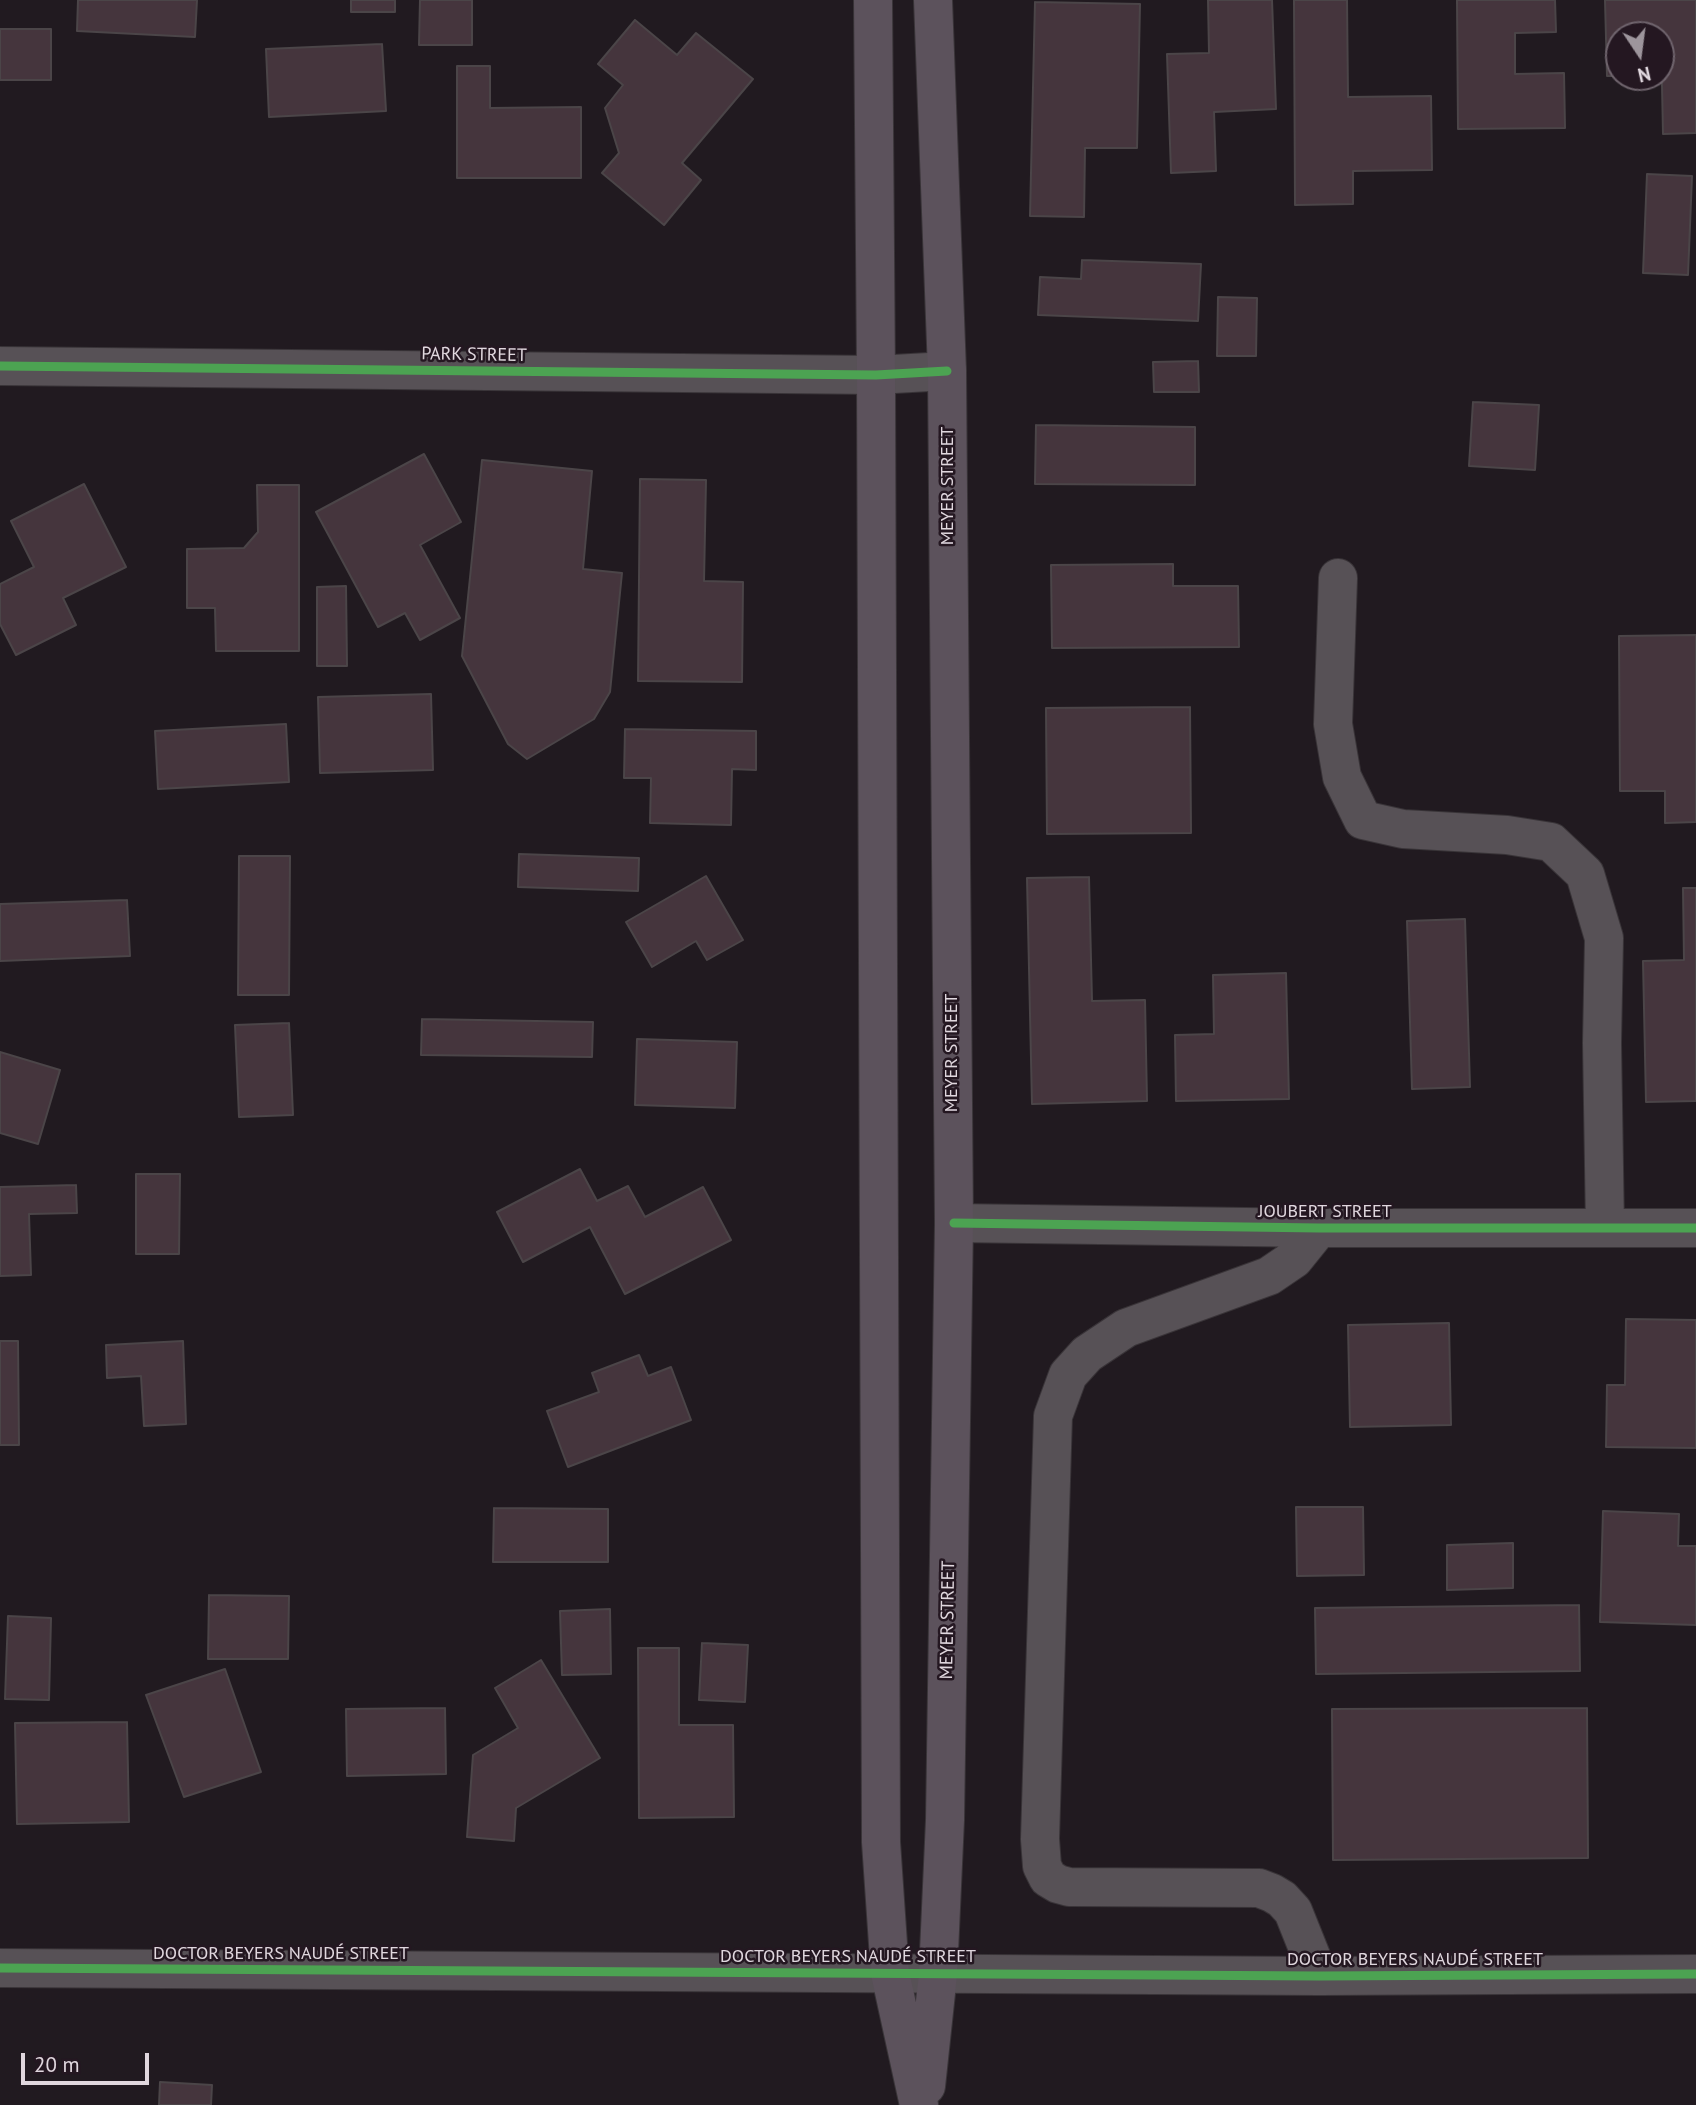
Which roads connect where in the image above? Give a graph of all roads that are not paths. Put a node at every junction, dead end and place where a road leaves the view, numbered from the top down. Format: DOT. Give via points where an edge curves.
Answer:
graph roads {
  1 [pos="873,0"];
  2 [pos="933,0"];
  3 [pos="0,366"];
  4 [pos="947,370"];
  5 [pos="876,375"];
  6 [pos="1338,578"];
  7 [pos="954,1223"];
  8 [pos="1319,1228"];
  9 [pos="1605,1228"];
  10 [pos="1696,1228"];
  11 [pos="0,1968"];
  12 [pos="890,1973"];
  13 [pos="938,1974"];
  14 [pos="1696,1974"];
  15 [pos="1319,1976"];
  16 [pos="921,2105"];
  1 -- 5 [label="main road, MEYER STREET"];
  2 -- 4 [label="main road, MEYER STREET"];
  3 -- 5 [label="street, PARK STREET"];
  4 -- 5 [label="street, PARK STREET"];
  4 -- 7 [label="main road, MEYER STREET"];
  5 -- 12 [label="main road, MEYER STREET" via="881,1828"];
  6 -- 9 [label="street" via="1333,724 1342,777 1363,820 1403,829 1551,842 1585,874 1604,938"];
  7 -- 8 [label="street, JOUBERT STREET"];
  7 -- 13 [label="main road, MEYER STREET" via="945,1820"];
  8 -- 9 [label="street, JOUBERT STREET"];
  8 -- 15 [label="street" via="1294,1259 1269,1276 1126,1328 1087,1354 1068,1375 1053,1416 1040,1839 1048,1878 1069,1887 1259,1888 1272,1893 1293,1911"];
  9 -- 10 [label="street, JOUBERT STREET"];
  11 -- 12 [label="street, DOCTOR BEYERS NAUDÉ STREET"];
  12 -- 13 [label="street, DOCTOR BEYERS NAUDÉ STREET"];
  12 -- 16 [label="main road, MEYER STREET"];
  13 -- 15 [label="street, DOCTOR BEYERS NAUDÉ STREET"];
  13 -- 16 [label="main road, MEYER STREET"];
  14 -- 15 [label="street, DOCTOR BEYERS NAUDÉ STREET"];
}
